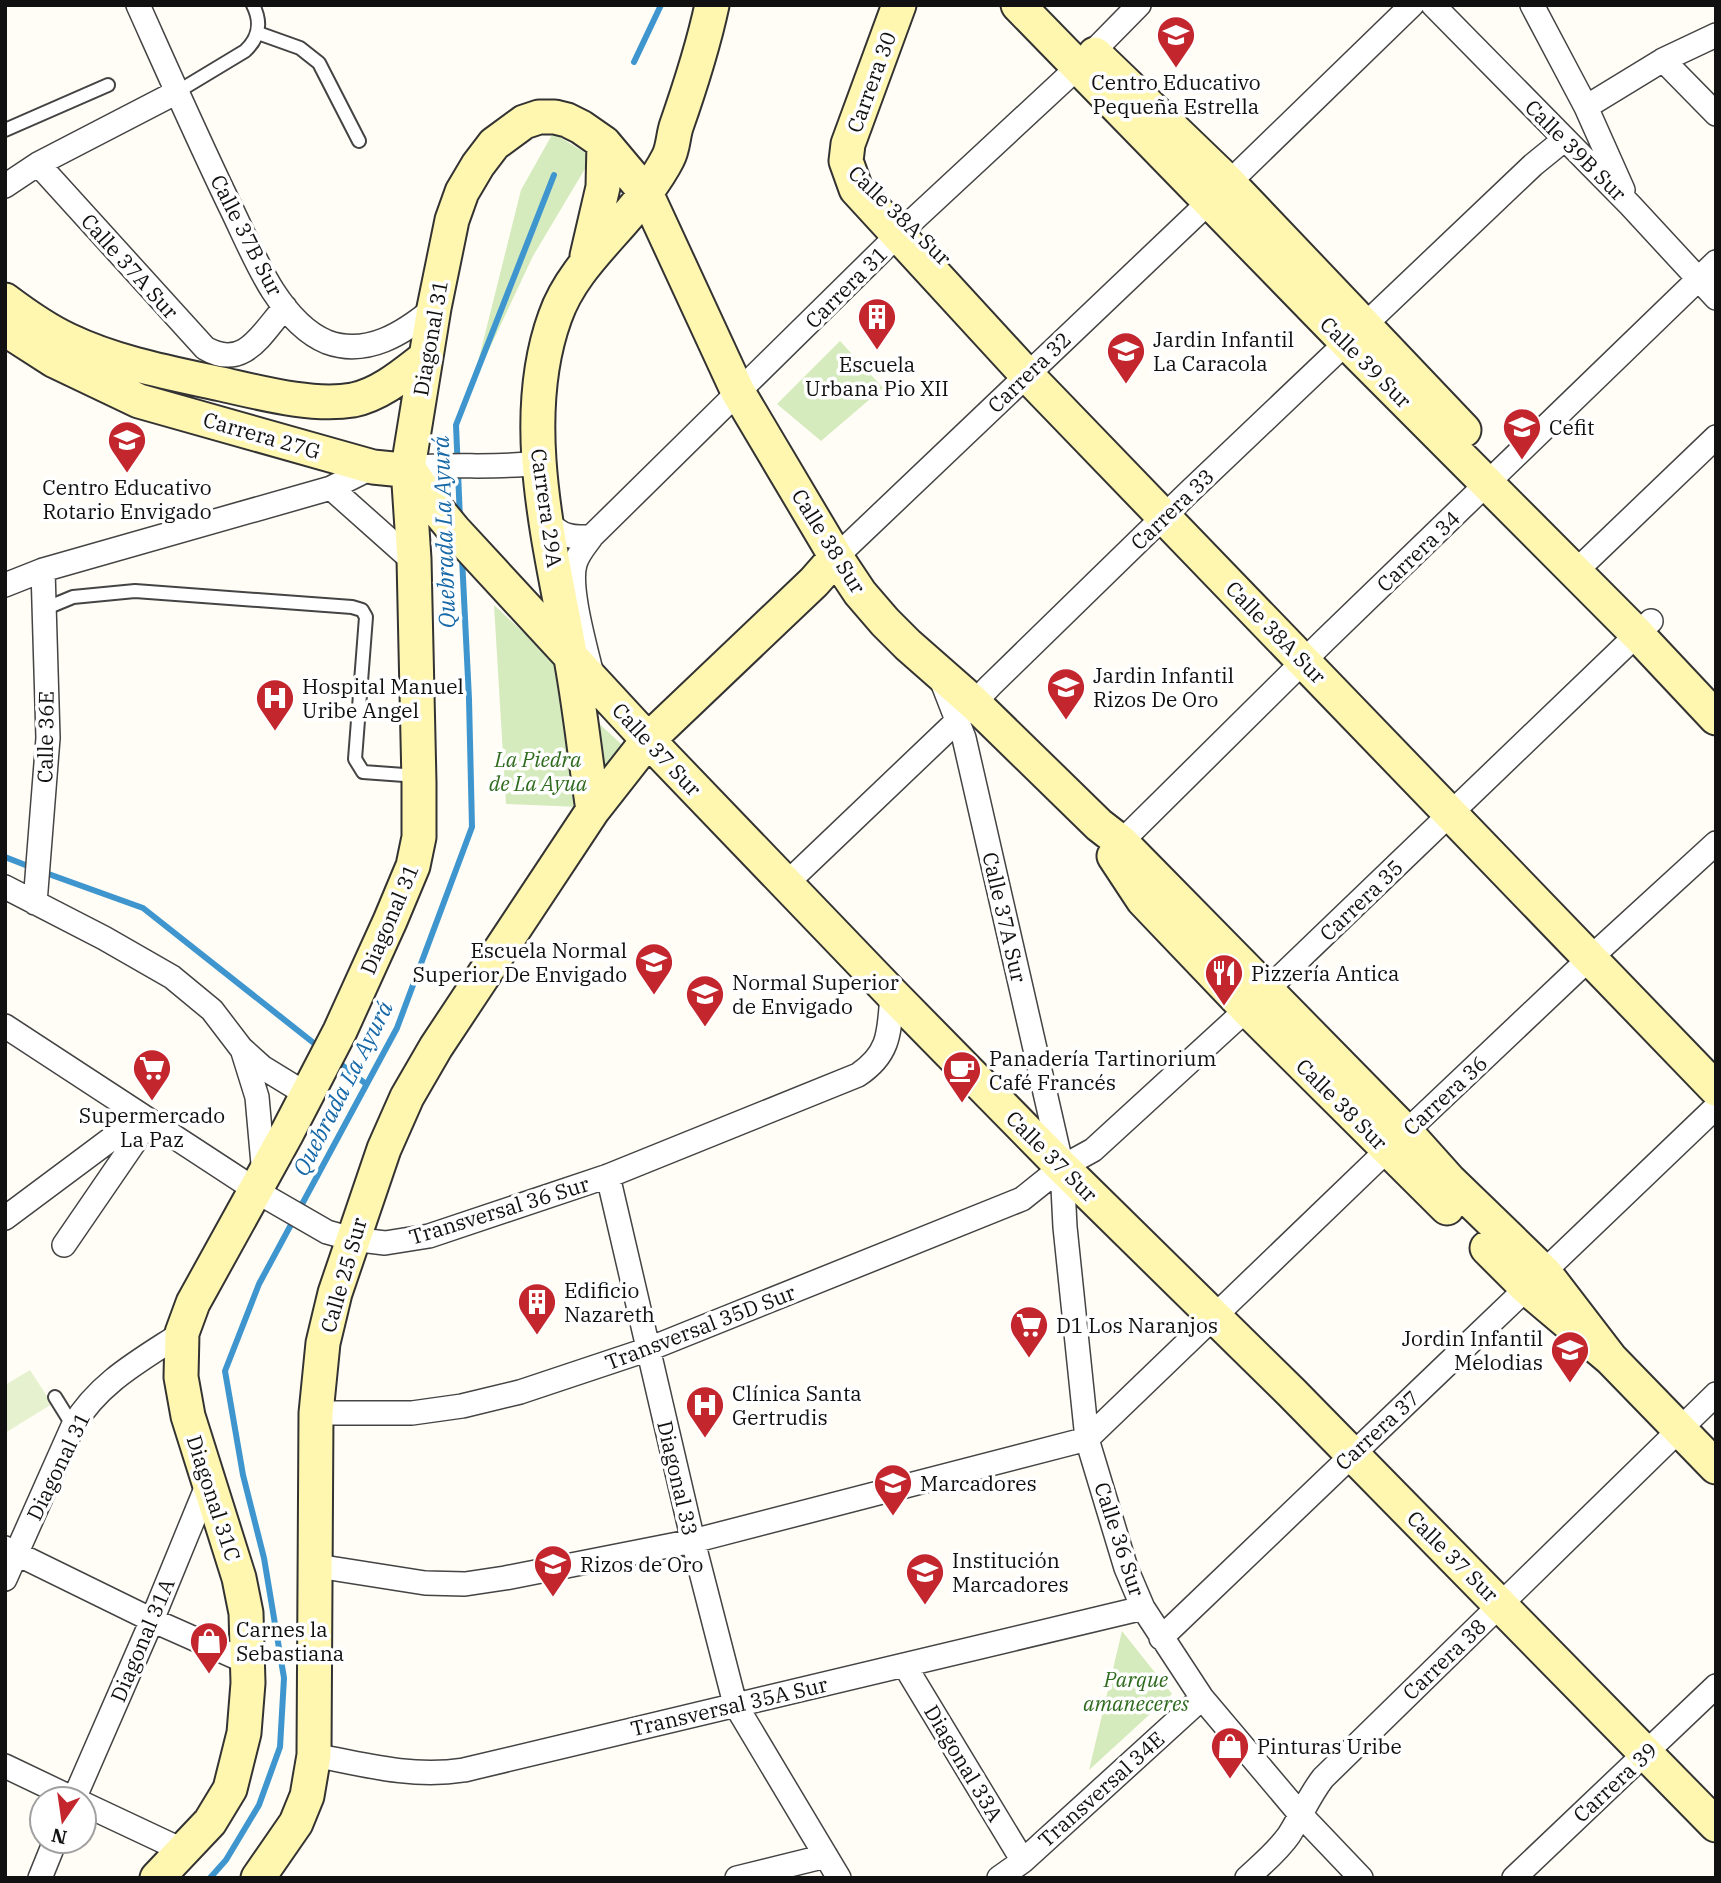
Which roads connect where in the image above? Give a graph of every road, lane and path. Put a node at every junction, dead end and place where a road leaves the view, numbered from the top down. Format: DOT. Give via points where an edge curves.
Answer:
graph roads {
  1 [pos="138,5"];
  2 [pos="253,5"];
  3 [pos="712,5"];
  4 [pos="899,5"];
  5 [pos="1018,5"];
  6 [pos="1045,5"];
  7 [pos="1139,5"];
  8 [pos="1412,5"];
  9 [pos="1433,5"];
  10 [pos="1532,5"];
  11 [pos="258,33"];
  12 [pos="1716,35"];
  13 [pos="1085,60"];
  14 [pos="1663,60"];
  15 [pos="108,85"];
  16 [pos="177,92"];
  17 [pos="1586,107"];
  18 [pos="1716,114"];
  19 [pos="135,115"];
  20 [pos="5,130"];
  21 [pos="197,138"];
  22 [pos="359,141"];
  23 [pos="1560,143"];
  24 [pos="672,144"];
  25 [pos="614,156"];
  26 [pos="846,161"];
  27 [pos="38,164"];
  28 [pos="5,186"];
  29 [pos="646,193"];
  30 [pos="1219,193"];
  31 [pos="1630,205"];
  32 [pos="904,229"];
  33 [pos="1716,262"];
  34 [pos="585,265"];
  35 [pos="679,269"];
  36 [pos="1698,280"];
  37 [pos="1716,298"];
  38 [pos="5,300"];
  39 [pos="285,307"];
  40 [pos="433,308"];
  41 [pos="1355,334"];
  42 [pos="14,339"];
  43 [pos="426,357"];
  44 [pos="1034,367"];
  45 [pos="738,392"];
  46 [pos="1716,437"];
  47 [pos="528,464"];
  48 [pos="373,467"];
  49 [pos="408,468"];
  50 [pos="1495,477"];
  51 [pos="331,488"];
  52 [pos="1172,508"];
  53 [pos="547,521"];
  54 [pos="592,536"];
  55 [pos="836,557"];
  56 [pos="414,559"];
  57 [pos="1582,566"];
  58 [pos="43,570"];
  59 [pos="5,585"];
  60 [pos="44,609"];
  61 [pos="1644,628"];
  62 [pos="1311,654"];
  63 [pos="582,668"];
  64 [pos="1716,688"];
  65 [pos="966,712"];
  66 [pos="1716,718"];
  67 [pos="648,740"];
  68 [pos="418,776"];
  69 [pos="1457,808"];
  70 [pos="593,810"];
  71 [pos="1110,834"];
  72 [pos="1716,843"];
  73 [pos="785,884"];
  74 [pos="5,887"];
  75 [pos="35,903"];
  76 [pos="1597,952"];
  77 [pos="892,994"];
  78 [pos="1256,1000"];
  79 [pos="5,1026"];
  80 [pos="241,1048"];
  81 [pos="1716,1062"];
  82 [pos="313,1082"];
  83 [pos="1716,1089"];
  84 [pos="1716,1107"];
  85 [pos="142,1116"];
  86 [pos="1396,1141"];
  87 [pos="120,1144"];
  88 [pos="1062,1167"];
  89 [pos="608,1176"];
  90 [pos="260,1182"];
  91 [pos="5,1218"];
  92 [pos="339,1236"];
  93 [pos="64,1245"];
  94 [pos="1537,1281"];
  95 [pos="1216,1317"];
  96 [pos="182,1333"];
  97 [pos="649,1349"];
  98 [pos="1716,1394"];
  99 [pos="55,1397"];
  100 [pos="316,1413"];
  101 [pos="74,1426"];
  102 [pos="1680,1429"];
  103 [pos="1087,1439"];
  104 [pos="1352,1454"];
  105 [pos="1716,1467"];
  106 [pos="209,1481"];
  107 [pos="693,1541"];
  108 [pos="11,1551"];
  109 [pos="317,1566"];
  110 [pos="5,1579"];
  111 [pos="1501,1604"];
  112 [pos="1143,1608"];
  113 [pos="152,1620"];
  114 [pos="1161,1638"];
  115 [pos="248,1663"];
  116 [pos="905,1666"];
  117 [pos="1716,1686"];
  118 [pos="1202,1698"];
  119 [pos="736,1704"];
  120 [pos="1647,1753"];
  121 [pos="314,1755"];
  122 [pos="5,1766"];
  123 [pos="45,1785"];
  124 [pos="80,1785"];
  125 [pos="98,1811"];
  126 [pos="1300,1814"];
  127 [pos="1716,1825"];
  128 [pos="184,1851"];
  129 [pos="49,1855"];
  130 [pos="827,1856"];
  131 [pos="1023,1861"];
  132 [pos="40,1878"];
  133 [pos="158,1878"];
  134 [pos="258,1878"];
  135 [pos="737,1878"];
  136 [pos="839,1878"];
  137 [pos="999,1878"];
  138 [pos="1247,1878"];
  139 [pos="1361,1878"];
  140 [pos="1514,1878"];
  1 -- 16 [label="street, Calle 37B Sur"];
  2 -- 11 [label="lane"];
  3 -- 24 [label="main road"];
  4 -- 26 [label="main road, Carrera 30" via="848,144"];
  5 -- 13 [label="main road, Calle 39 Sur"];
  6 -- 13 [label="main road, Calle 39 Sur"];
  7 -- 13 [label="street, Carrera 31"];
  8 -- 23 [label="street, Calle 39B Sur"];
  8 -- 30 [label="street, Carrera 32"];
  9 -- 23 [label="street, Calle 39B Sur"];
  10 -- 17 [label="street"];
  11 -- 16 [label="lane" via="245,51"];
  11 -- 22 [label="lane" via="300,48 319,63"];
  12 -- 14 [label="street"];
  13 -- 30 [label="main road, Calle 39 Sur"];
  13 -- 32 [label="street, Carrera 31"];
  14 -- 17 [label="street"];
  14 -- 18 [label="street"];
  15 -- 20 [label="lane"];
  16 -- 19 [label="street"];
  16 -- 21 [label="street, Calle 37B Sur"];
  17 -- 31 [label="street"];
  19 -- 21 [label="street" via="176,120"];
  19 -- 27 [label="street"];
  21 -- 39 [label="street, Calle 37B Sur" via="263,273"];
  23 -- 31 [label="street, Calle 39B Sur"];
  23 -- 41 [label="street, Carrera 33"];
  24 -- 25 [label="main road" via="645,163"];
  24 -- 29 [label="main road, Carrera 29A"];
  24 -- 35 [label="main road" via="667,191"];
  25 -- 29 [label="main road, Diagonal 31"];
  25 -- 34 [label="main road"];
  25 -- 40 [label="main road, Diagonal 31" via="568,120 539,117 494,144 459,201"];
  26 -- 32 [label="main road, Calle 38A Sur" via="856,189"];
  27 -- 28 [label="street"];
  27 -- 39 [label="street, Calle 37A Sur" via="205,348 229,357 240,354"];
  29 -- 34 [label="main road, Carrera 29A"];
  29 -- 35 [label="main road, Calle 38 Sur"];
  30 -- 41 [label="main road, Calle 39 Sur"];
  30 -- 44 [label="street, Carrera 32"];
  31 -- 36 [label="street, Calle 39B Sur"];
  32 -- 44 [label="main road, Calle 38A Sur"];
  32 -- 45 [label="street, Carrera 31"];
  33 -- 36 [label="street, Carrera 34"];
  34 -- 47 [label="main road, Carrera 29A" via="555,316"];
  35 -- 45 [label="main road, Calle 38 Sur"];
  36 -- 37 [label="street, Calle 39B Sur"];
  36 -- 50 [label="street, Carrera 34"];
  38 -- 43 [label="main road, Carrera 27G" via="68,340 113,358 285,397 354,400 397,379"];
  39 -- 40 [label="street, Calle 37B Sur" via="307,331 353,347 399,334"];
  40 -- 43 [label="main road, Diagonal 31"];
  41 -- 50 [label="main road, Calle 39 Sur" via="1391,353"];
  41 -- 52 [label="street, Carrera 33"];
  42 -- 48 [label="main road, Carrera 27G" via="139,401"];
  43 -- 49 [label="main road, Diagonal 31"];
  44 -- 52 [label="main road, Calle 38A Sur"];
  44 -- 55 [label="street, Carrera 32"];
  45 -- 54 [label="street, Carrera 31"];
  45 -- 55 [label="main road, Calle 38 Sur"];
  46 -- 57 [label="street"];
  47 -- 49 [label="street, Carrera 27G"];
  47 -- 53 [label="main road, Carrera 29A"];
  48 -- 49 [label="main road, Carrera 27G"];
  48 -- 51 [label="street"];
  49 -- 56 [label="main road, Diagonal 31"];
  49 -- 63 [label="main road, Calle 37 Sur" via="454,530"];
  50 -- 57 [label="main road, Calle 39 Sur"];
  50 -- 62 [label="street, Carrera 34"];
  51 -- 56 [label="street"];
  51 -- 58 [label="street"];
  52 -- 62 [label="main road, Calle 38A Sur"];
  52 -- 65 [label="street, Carrera 33"];
  53 -- 54 [label="street" via="565,536"];
  53 -- 63 [label="main road, Carrera 29A"];
  54 -- 63 [label="street, Carrera 31" via="575,564 573,585"];
  55 -- 65 [label="main road, Calle 38 Sur" via="860,593 937,671"];
  55 -- 67 [label="main road, Carrera 32"];
  56 -- 68 [label="main road, Diagonal 31"];
  57 -- 61 [label="main road, Calle 39 Sur"];
  58 -- 59 [label="street"];
  58 -- 60 [label="street, Calle 36E"];
  60 -- 68 [label="lane" via="73,597 135,591 362,610 366,617 355,760 363,772"];
  60 -- 75 [label="street, Calle 36E" via="48,738"];
  61 -- 64 [label="main road, Calle 39 Sur"];
  61 -- 66 [label="main road, Calle 39 Sur"];
  61 -- 69 [label="street, Carrera 35"];
  62 -- 69 [label="main road, Calle 38A Sur"];
  62 -- 71 [label="street, Carrera 34"];
  63 -- 67 [label="main road, Calle 37 Sur"];
  63 -- 70 [label="main road, Carrera 29A"];
  65 -- 71 [label="main road, Calle 38 Sur"];
  65 -- 73 [label="street, Carrera 33"];
  65 -- 88 [label="street, Calle 37A Sur"];
  67 -- 70 [label="main road, Calle 25 Sur"];
  67 -- 73 [label="main road, Calle 37 Sur"];
  68 -- 82 [label="main road, Diagonal 31" via="419,837 412,866"];
  69 -- 76 [label="main road, Calle 38A Sur"];
  69 -- 78 [label="street, Carrera 35"];
  70 -- 92 [label="main road, Calle 25 Sur" via="436,1047"];
  71 -- 78 [label="main road, Calle 38 Sur" via="1125,875 1143,900"];
  72 -- 76 [label="street, Carrera 36"];
  73 -- 77 [label="main road, Calle 37 Sur"];
  74 -- 75 [label="street"];
  75 -- 80 [label="street" via="172,977 212,1010"];
  76 -- 81 [label="main road, Calle 38A Sur"];
  76 -- 83 [label="main road, Calle 38A Sur"];
  76 -- 86 [label="street, Carrera 36"];
  77 -- 88 [label="main road, Calle 37 Sur"];
  77 -- 89 [label="street, Transversal 36 Sur" via="886,1043 880,1057 858,1075"];
  78 -- 86 [label="main road, Calle 38 Sur"];
  78 -- 88 [label="street, Carrera 35" via="1093,1150"];
  79 -- 85 [label="street, Transversal 36 Sur"];
  80 -- 82 [label="street" via="262,1068"];
  80 -- 90 [label="street" via="257,1097"];
  82 -- 90 [label="main road, Diagonal 31"];
  84 -- 94 [label="street, Carrera 37"];
  85 -- 87 [label="street"];
  85 -- 90 [label="street, Transversal 36 Sur"];
  86 -- 94 [label="main road, Calle 38 Sur"];
  86 -- 95 [label="street, Carrera 36"];
  87 -- 91 [label="street"];
  87 -- 93 [label="street"];
  88 -- 95 [label="main road, Calle 37 Sur"];
  88 -- 97 [label="street, Transversal 35D Sur" via="1022,1199"];
  88 -- 103 [label="street, Calle 36 Sur"];
  89 -- 92 [label="street, Transversal 36 Sur" via="429,1236 385,1243"];
  89 -- 97 [label="street, Diagonal 33"];
  90 -- 92 [label="street, Transversal 36 Sur" via="287,1209"];
  90 -- 96 [label="main road, Diagonal 31" via="193,1303"];
  92 -- 100 [label="main road, Calle 25 Sur"];
  94 -- 102 [label="main road, Calle 38 Sur"];
  94 -- 104 [label="street, Carrera 37"];
  95 -- 103 [label="street, Carrera 36"];
  95 -- 104 [label="main road, Calle 37 Sur"];
  96 -- 101 [label="street, Diagonal 31" via="102,1388"];
  96 -- 106 [label="main road, Diagonal 31C" via="181,1377 188,1416"];
  97 -- 100 [label="street, Transversal 35D Sur" via="520,1392 462,1406 412,1413"];
  97 -- 107 [label="street, Diagonal 33"];
  98 -- 102 [label="street, Carrera 38"];
  99 -- 101 [label="lane"];
  100 -- 109 [label="main road, Calle 25 Sur"];
  101 -- 108 [label="street, Diagonal 31"];
  102 -- 105 [label="main road, Calle 38 Sur"];
  102 -- 111 [label="street, Carrera 38"];
  103 -- 107 [label="street"];
  103 -- 112 [label="street, Calle 36 Sur" via="1126,1568"];
  104 -- 111 [label="main road, Calle 37 Sur"];
  104 -- 114 [label="street, Carrera 37"];
  106 -- 113 [label="street, Diagonal 31A"];
  106 -- 115 [label="main road, Diagonal 31C" via="240,1578"];
  107 -- 109 [label="street" via="465,1584 425,1583"];
  107 -- 119 [label="street, Diagonal 33"];
  108 -- 110 [label="street, Diagonal 31"];
  108 -- 113 [label="street"];
  109 -- 121 [label="main road, Calle 25 Sur"];
  111 -- 120 [label="main road, Calle 37 Sur"];
  111 -- 126 [label="street, Carrera 38" via="1322,1778"];
  112 -- 114 [label="street, Calle 36 Sur"];
  112 -- 116 [label="street, Transversal 35A Sur"];
  113 -- 115 [label="street"];
  113 -- 124 [label="street, Diagonal 31A"];
  114 -- 118 [label="street, Calle 36 Sur"];
  115 -- 128 [label="main road, Diagonal 31C" via="244,1733 230,1789 210,1822"];
  116 -- 119 [label="street, Transversal 35A Sur"];
  116 -- 131 [label="street, Diagonal 33A"];
  117 -- 120 [label="street, Carrera 39"];
  118 -- 126 [label="street, Calle 36 Sur"];
  118 -- 131 [label="street, Transversal 34E"];
  119 -- 121 [label="street, Transversal 35A Sur" via="435,1775"];
  119 -- 130 [label="street, Diagonal 33"];
  120 -- 127 [label="main road, Calle 37 Sur"];
  120 -- 140 [label="street, Carrera 39"];
  121 -- 134 [label="main road, Calle 25 Sur" via="307,1796 296,1823"];
  122 -- 123 [label="street"];
  125 -- 128 [label="street"];
  126 -- 138 [label="street, Carrera 38" via="1277,1851"];
  126 -- 139 [label="street, Calle 36 Sur"];
  128 -- 133 [label="main road, Diagonal 31C"];
  129 -- 132 [label="street"];
  130 -- 135 [label="street"];
  130 -- 136 [label="street, Diagonal 33"];
  131 -- 137 [label="street, Transversal 34E"];
}
